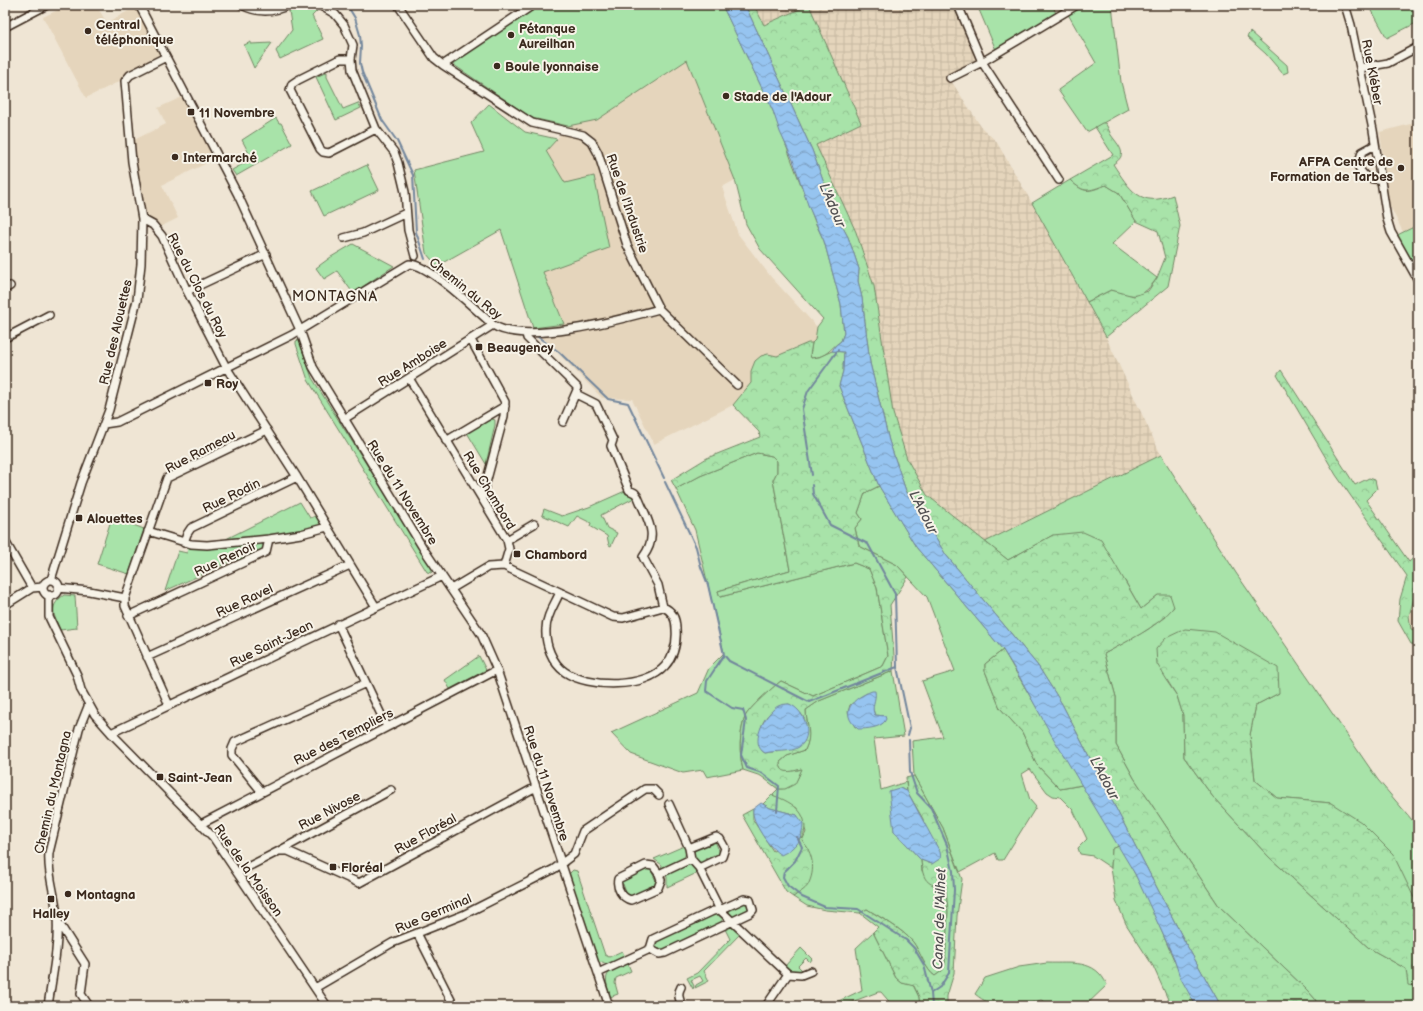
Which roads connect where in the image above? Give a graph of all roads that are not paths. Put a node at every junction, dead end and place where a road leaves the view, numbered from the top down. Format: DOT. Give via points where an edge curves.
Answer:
graph roads {
  1 [pos="47,5"];
  2 [pos="139,5"];
  3 [pos="242,5"];
  4 [pos="289,5"];
  5 [pos="319,5"];
  6 [pos="533,5"];
  7 [pos="958,5"];
  8 [pos="1077,5"];
  9 [pos="1345,5"];
  10 [pos="403,6"];
  11 [pos="279,7"];
  12 [pos="5,27"];
  13 [pos="1418,47"];
  14 [pos="166,57"];
  15 [pos="351,59"];
  16 [pos="982,62"];
  17 [pos="443,65"];
  18 [pos="1360,68"];
  19 [pos="950,78"];
  20 [pos="376,129"];
  21 [pos="1375,145"];
  22 [pos="1381,179"];
  23 [pos="1059,180"];
  24 [pos="406,213"];
  25 [pos="142,219"];
  26 [pos="344,238"];
  27 [pos="266,254"];
  28 [pos="415,256"];
  29 [pos="1418,280"];
  30 [pos="187,291"];
  31 [pos="659,309"];
  32 [pos="49,315"];
  33 [pos="493,325"];
  34 [pos="300,330"];
  35 [pos="526,334"];
  36 [pos="5,338"];
  37 [pos="471,340"];
  38 [pos="226,367"];
  39 [pos="409,378"];
  40 [pos="737,385"];
  41 [pos="576,394"];
  42 [pos="505,406"];
  43 [pos="344,419"];
  44 [pos="563,422"];
  45 [pos="104,424"];
  46 [pos="267,430"];
  47 [pos="446,441"];
  48 [pos="296,477"];
  49 [pos="482,498"];
  50 [pos="534,524"];
  51 [pos="327,527"];
  52 [pos="148,531"];
  53 [pos="269,539"];
  54 [pos="507,540"];
  55 [pos="5,541"];
  56 [pos="184,543"];
  57 [pos="350,565"];
  58 [pos="504,566"];
  59 [pos="442,576"];
  60 [pos="51,580"];
  61 [pos="43,587"];
  62 [pos="32,588"];
  63 [pos="58,588"];
  64 [pos="451,589"];
  65 [pos="560,592"];
  66 [pos="49,595"];
  67 [pos="124,598"];
  68 [pos="5,605"];
  69 [pos="376,607"];
  70 [pos="663,607"];
  71 [pos="128,616"];
  72 [pos="338,624"];
  73 [pos="148,657"];
  74 [pos="497,670"];
  75 [pos="366,683"];
  76 [pos="89,704"];
  77 [pos="169,705"];
  78 [pos="387,728"];
  79 [pos="111,733"];
  80 [pos="536,787"];
  81 [pos="391,790"];
  82 [pos="262,792"];
  83 [pos="659,795"];
  84 [pos="669,804"];
  85 [pos="201,824"];
  86 [pos="689,848"];
  87 [pos="279,851"];
  88 [pos="691,859"];
  89 [pos="561,864"];
  90 [pos="699,868"];
  91 [pos="238,872"];
  92 [pos="659,874"];
  93 [pos="720,910"];
  94 [pos="57,919"];
  95 [pos="731,922"];
  96 [pos="417,933"];
  97 [pos="650,949"];
  98 [pos="811,971"];
  99 [pos="598,973"];
  100 [pos="788,974"];
  101 [pos="681,987"];
  102 [pos="315,988"];
  103 [pos="48,1006"];
  104 [pos="89,1006"];
  105 [pos="327,1006"];
  106 [pos="454,1006"];
  107 [pos="610,1006"];
  108 [pos="682,1006"];
  109 [pos="766,1006"];
  1 -- 12 [label="street"];
  2 -- 14 [label="street, Rue du 11 Novembre"];
  3 -- 11 [label="street" via="258,11 272,12"];
  4 -- 11 [label="street"];
  5 -- 15 [label="street" via="335,14 344,25 353,45"];
  6 -- 17 [label="street"];
  7 -- 16 [label="street"];
  8 -- 16 [label="street"];
  9 -- 18 [label="street, Rue Kléber" via="1352,25"];
  10 -- 17 [label="street, Rue de l'Industrie" via="434,58"];
  13 -- 18 [label="street" via="1388,63"];
  14 -- 25 [label="street, Rue des Alouettes" via="130,75 125,81 132,162"];
  14 -- 27 [label="street, Rue du 11 Novembre"];
  15 -- 20 [label="street" via="352,70"];
  15 -- 20 [label="street" via="340,59 298,80 292,84 290,90 323,152 329,153"];
  16 -- 19 [label="street"];
  16 -- 23 [label="street"];
  17 -- 31 [label="street, Rue de l'Industrie" via="532,123 583,135 592,142 598,153 627,245"];
  18 -- 21 [label="street, Rue Kléber"];
  20 -- 24 [label="street" via="394,152 398,163 405,192"];
  21 -- 22 [label="street, Rue Kléber"];
  21 -- 22 [label="street" via="1362,152 1358,165 1371,180"];
  22 -- 29 [label="street, Rue Kléber" via="1391,232"];
  24 -- 26 [label="street" via="363,233"];
  24 -- 28 [label="street"];
  25 -- 30 [label="street, Rue du Clos du Roy" via="153,225 162,236"];
  25 -- 45 [label="street, Rue des Alouettes" via="137,300"];
  27 -- 30 [label="street"];
  27 -- 34 [label="street, Rue du 11 Novembre"];
  30 -- 38 [label="street, Rue du Clos du Roy"];
  31 -- 35 [label="street, Chemin du Roy" via="626,318"];
  31 -- 40 [label="street, Rue de l'Industrie"];
  32 -- 36 [label="street"];
  33 -- 34 [label="street, Chemin du Roy" via="432,273 419,265 409,264"];
  33 -- 35 [label="street, Chemin du Roy" via="499,329"];
  33 -- 37 [label="street, Rue Amboise"];
  34 -- 38 [label="street, Chemin du Roy"];
  34 -- 43 [label="street, Rue du 11 Novembre" via="313,368"];
  35 -- 41 [label="street" via="527,338 575,384"];
  37 -- 39 [label="street, Rue Amboise"];
  37 -- 42 [label="street"];
  38 -- 45 [label="street, Chemin du Roy" via="117,422"];
  38 -- 46 [label="street"];
  39 -- 43 [label="street, Rue Amboise"];
  39 -- 47 [label="street, Rue Chambord"];
  41 -- 44 [label="street"];
  41 -- 70 [label="street" via="596,404 613,440 611,446 629,490 638,497 652,534 650,548 643,557 658,585"];
  42 -- 47 [label="street"];
  42 -- 49 [label="street"];
  43 -- 59 [label="street, Rue du 11 Novembre"];
  45 -- 60 [label="street, Rue des Alouettes" via="79,490"];
  46 -- 48 [label="street"];
  46 -- 52 [label="street, Rue Rameau" via="167,478"];
  47 -- 49 [label="street, Rue Chambord"];
  48 -- 51 [label="street"];
  48 -- 56 [label="street, Rue Rodin" via="191,528"];
  49 -- 54 [label="street, Rue Chambord"];
  50 -- 54 [label="street"];
  51 -- 53 [label="street, Rue Renoir"];
  51 -- 57 [label="street"];
  52 -- 56 [label="street"];
  52 -- 67 [label="street, Rue Rameau"];
  53 -- 56 [label="street" via="207,545"];
  53 -- 71 [label="street, Rue Renoir" via="266,552"];
  54 -- 58 [label="street, Rue Chambord" via="509,549"];
  55 -- 62 [label="street"];
  57 -- 69 [label="street"];
  57 -- 73 [label="street, Rue Ravel"];
  58 -- 64 [label="street" via="488,567"];
  58 -- 65 [label="street"];
  59 -- 64 [label="street, Rue du 11 Novembre"];
  59 -- 69 [label="street, Rue Saint-Jean"];
  60 -- 61 [label="street"];
  60 -- 63 [label="street" via="57,583"];
  61 -- 62 [label="street"];
  61 -- 66 [label="street"];
  62 -- 68 [label="street"];
  63 -- 66 [label="street" via="56,593"];
  63 -- 67 [label="street"];
  64 -- 74 [label="street, Rue du 11 Novembre" via="481,634"];
  65 -- 70 [label="street" via="613,617 623,618"];
  65 -- 70 [label="street" via="549,615 546,629 548,645 560,667 588,681 610,684 644,679 665,666 673,652 677,637 673,615"];
  66 -- 76 [label="street, Rue de la Moisson" via="49,617"];
  67 -- 71 [label="street"];
  69 -- 72 [label="street, Rue Saint-Jean"];
  71 -- 73 [label="street"];
  72 -- 75 [label="street"];
  72 -- 77 [label="street, Rue Saint-Jean"];
  73 -- 77 [label="street"];
  74 -- 78 [label="street, Rue des Templiers"];
  74 -- 80 [label="street, Rue du 11 Novembre"];
  75 -- 78 [label="street"];
  75 -- 82 [label="street" via="235,742 232,755"];
  76 -- 79 [label="street, Rue de la Moisson"];
  76 -- 94 [label="street, Chemin du Montagna" via="79,729 49,853 48,865"];
  77 -- 79 [label="street, Rue Saint-Jean"];
  78 -- 82 [label="street, Rue des Templiers"];
  79 -- 85 [label="street, Rue de la Moisson"];
  80 -- 87 [label="street, Rue Floréal" via="359,883 288,852"];
  80 -- 89 [label="street, Rue du 11 Novembre"];
  81 -- 87 [label="street, Rue Nivose"];
  82 -- 85 [label="street, Rue des Templiers"];
  83 -- 89 [label="street, Rue Germinal" via="653,789 645,789 583,831 574,854"];
  84 -- 86 [label="street"];
  85 -- 91 [label="street, Rue de la Moisson"];
  86 -- 88 [label="street"];
  86 -- 90 [label="street" via="716,837 723,843 725,848 722,857"];
  87 -- 91 [label="street"];
  88 -- 90 [label="street"];
  88 -- 92 [label="street"];
  89 -- 96 [label="street, Rue Germinal" via="463,915"];
  89 -- 99 [label="street, Rue du 11 Novembre"];
  90 -- 93 [label="street"];
  91 -- 102 [label="street, Rue de la Moisson"];
  92 -- 92 [label="street" via="661,880 658,888 631,900 622,896 618,888 618,879 646,865 653,866"];
  93 -- 95 [label="street"];
  93 -- 95 [label="street" via="744,899 750,900 753,910"];
  93 -- 97 [label="street" via="653,939"];
  94 -- 103 [label="street, Chemin du Montagna"];
  94 -- 104 [label="street" via="85,964 81,994"];
  95 -- 97 [label="street" via="666,952 659,954"];
  95 -- 100 [label="street"];
  96 -- 102 [label="street, Rue Germinal" via="392,943"];
  96 -- 106 [label="street"];
  97 -- 99 [label="street"];
  98 -- 100 [label="street" via="801,975"];
  99 -- 107 [label="street, Rue du 11 Novembre"];
  100 -- 109 [label="street"];
  101 -- 108 [label="street" via="678,992"];
  102 -- 105 [label="street, Rue de la Moisson"];
}
